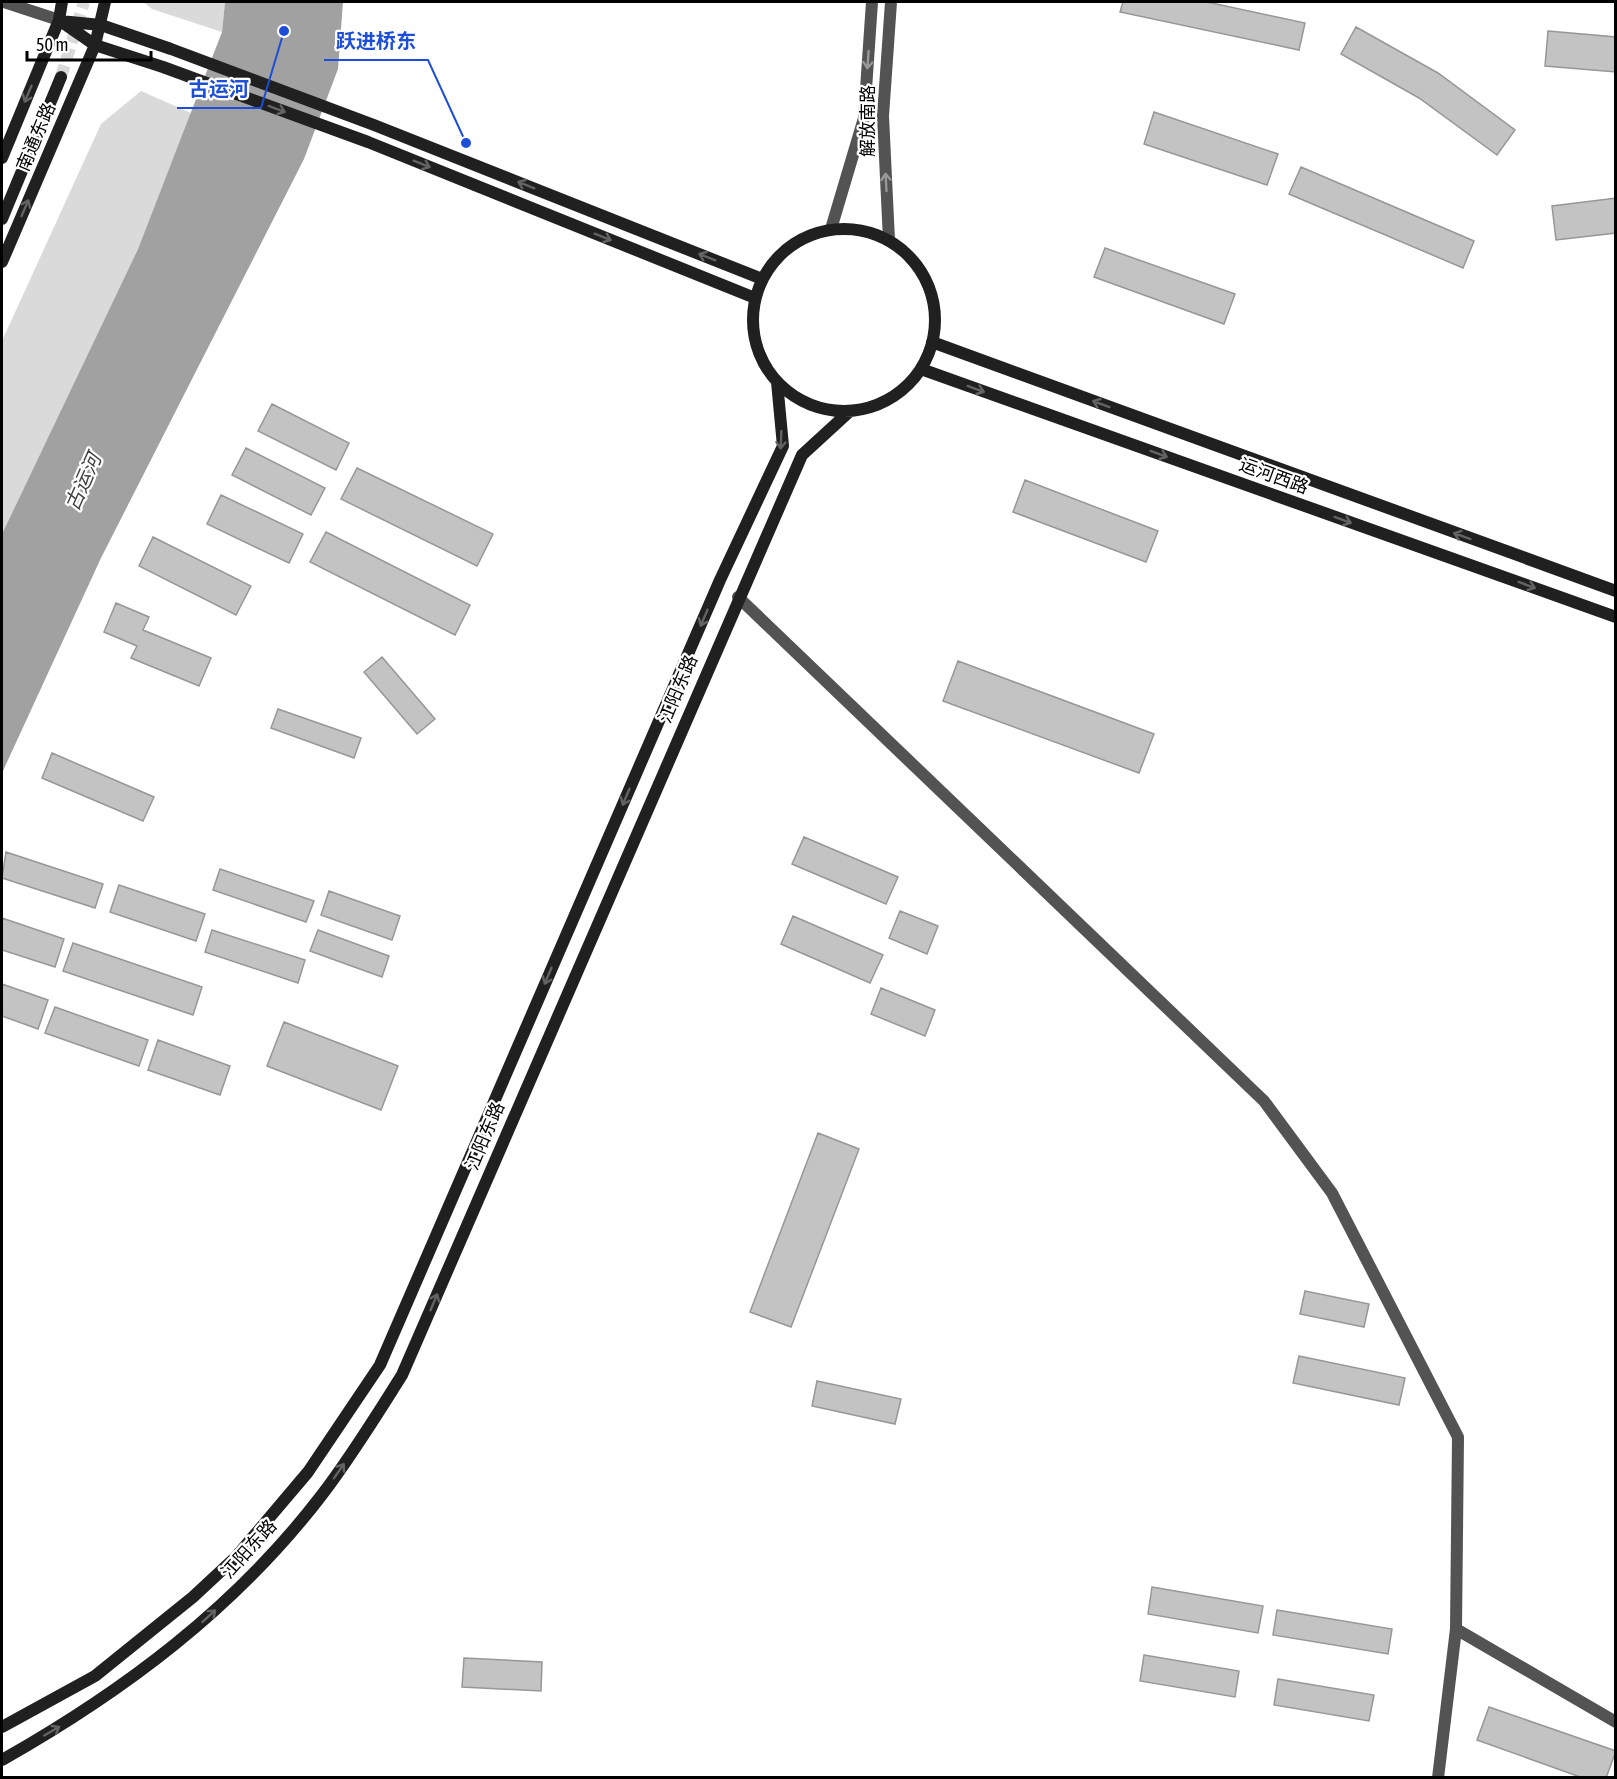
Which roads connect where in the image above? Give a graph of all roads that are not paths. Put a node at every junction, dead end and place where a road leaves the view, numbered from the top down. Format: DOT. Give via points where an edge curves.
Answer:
graph roads {
  1 [pos="4,2"];
  2 [pos="62,2"];
  3 [pos="105,2"];
  4 [pos="872,2"];
  5 [pos="891,2"];
  6 [pos="59,20"];
  7 [pos="101,25"];
  8 [pos="94,45"];
  9 [pos="61,76"];
  10 [pos="2,158"];
  11 [pos="2,219"];
  12 [pos="831,229"];
  13 [pos="889,240"];
  14 [pos="2,262"];
  15 [pos="762,279"];
  16 [pos="755,298"];
  17 [pos="933,342"];
  18 [pos="921,369"];
  19 [pos="777,382"];
  20 [pos="850,411"];
  21 [pos="1616,591"];
  22 [pos="738,597"];
  23 [pos="1616,617"];
  24 [pos="1456,1629"];
  25 [pos="1616,1722"];
  26 [pos="2,1727"];
  27 [pos="2,1760"];
  28 [pos="1438,1778"];
  1 -- 6 [label="street"];
  2 -- 6 [label="main road, 南通东路"];
  3 -- 7 [label="main road, 南通东路"];
  4 -- 12 [label="street, 解放南路, one-way" via="864,118"];
  13 -- 5 [label="street, 解放南路, one-way" via="883,116"];
  6 -- 7 [label="main road"];
  6 -- 8 [label="main road"];
  6 -- 10 [label="main road, 南通东路, one-way"];
  7 -- 8 [label="main road, 南通东路"];
  15 -- 7 [label="main road, one-way" via="374,125"];
  14 -- 8 [label="main road, 南通东路, one-way"];
  8 -- 16 [label="main road, one-way" via="368,142"];
  9 -- 11 [label="main road"];
  12 -- 13 [label="main road" via="861,230"];
  12 -- 15 [label="main road" via="795,243 779,255"];
  13 -- 17 [label="main road" via="912,259 928,284 935,312"];
  15 -- 16 [label="main road"];
  16 -- 19 [label="main road" via="753,328 760,357"];
  17 -- 18 [label="main road"];
  21 -- 17 [label="main road, 运河西路, one-way"];
  18 -- 20 [label="main road" via="902,390 878,404"];
  18 -- 23 [label="main road, 运河西路, one-way"];
  19 -- 20 [label="main road" via="802,400 825,409"];
  19 -- 26 [label="main road, 江阳东路, one-way" via="783,446 720,580 380,1365 309,1472 236,1557 193,1598 95,1676"];
  20 -- 22 [label="main road, 江阳东路" via="802,455"];
  22 -- 24 [label="street" via="1264,1101 1332,1193 1458,1437"];
  27 -- 22 [label="main road, 江阳东路, one-way" via="114,1691 210,1616 321,1496 402,1375"];
  24 -- 25 [label="street"];
  24 -- 28 [label="street"];
}
